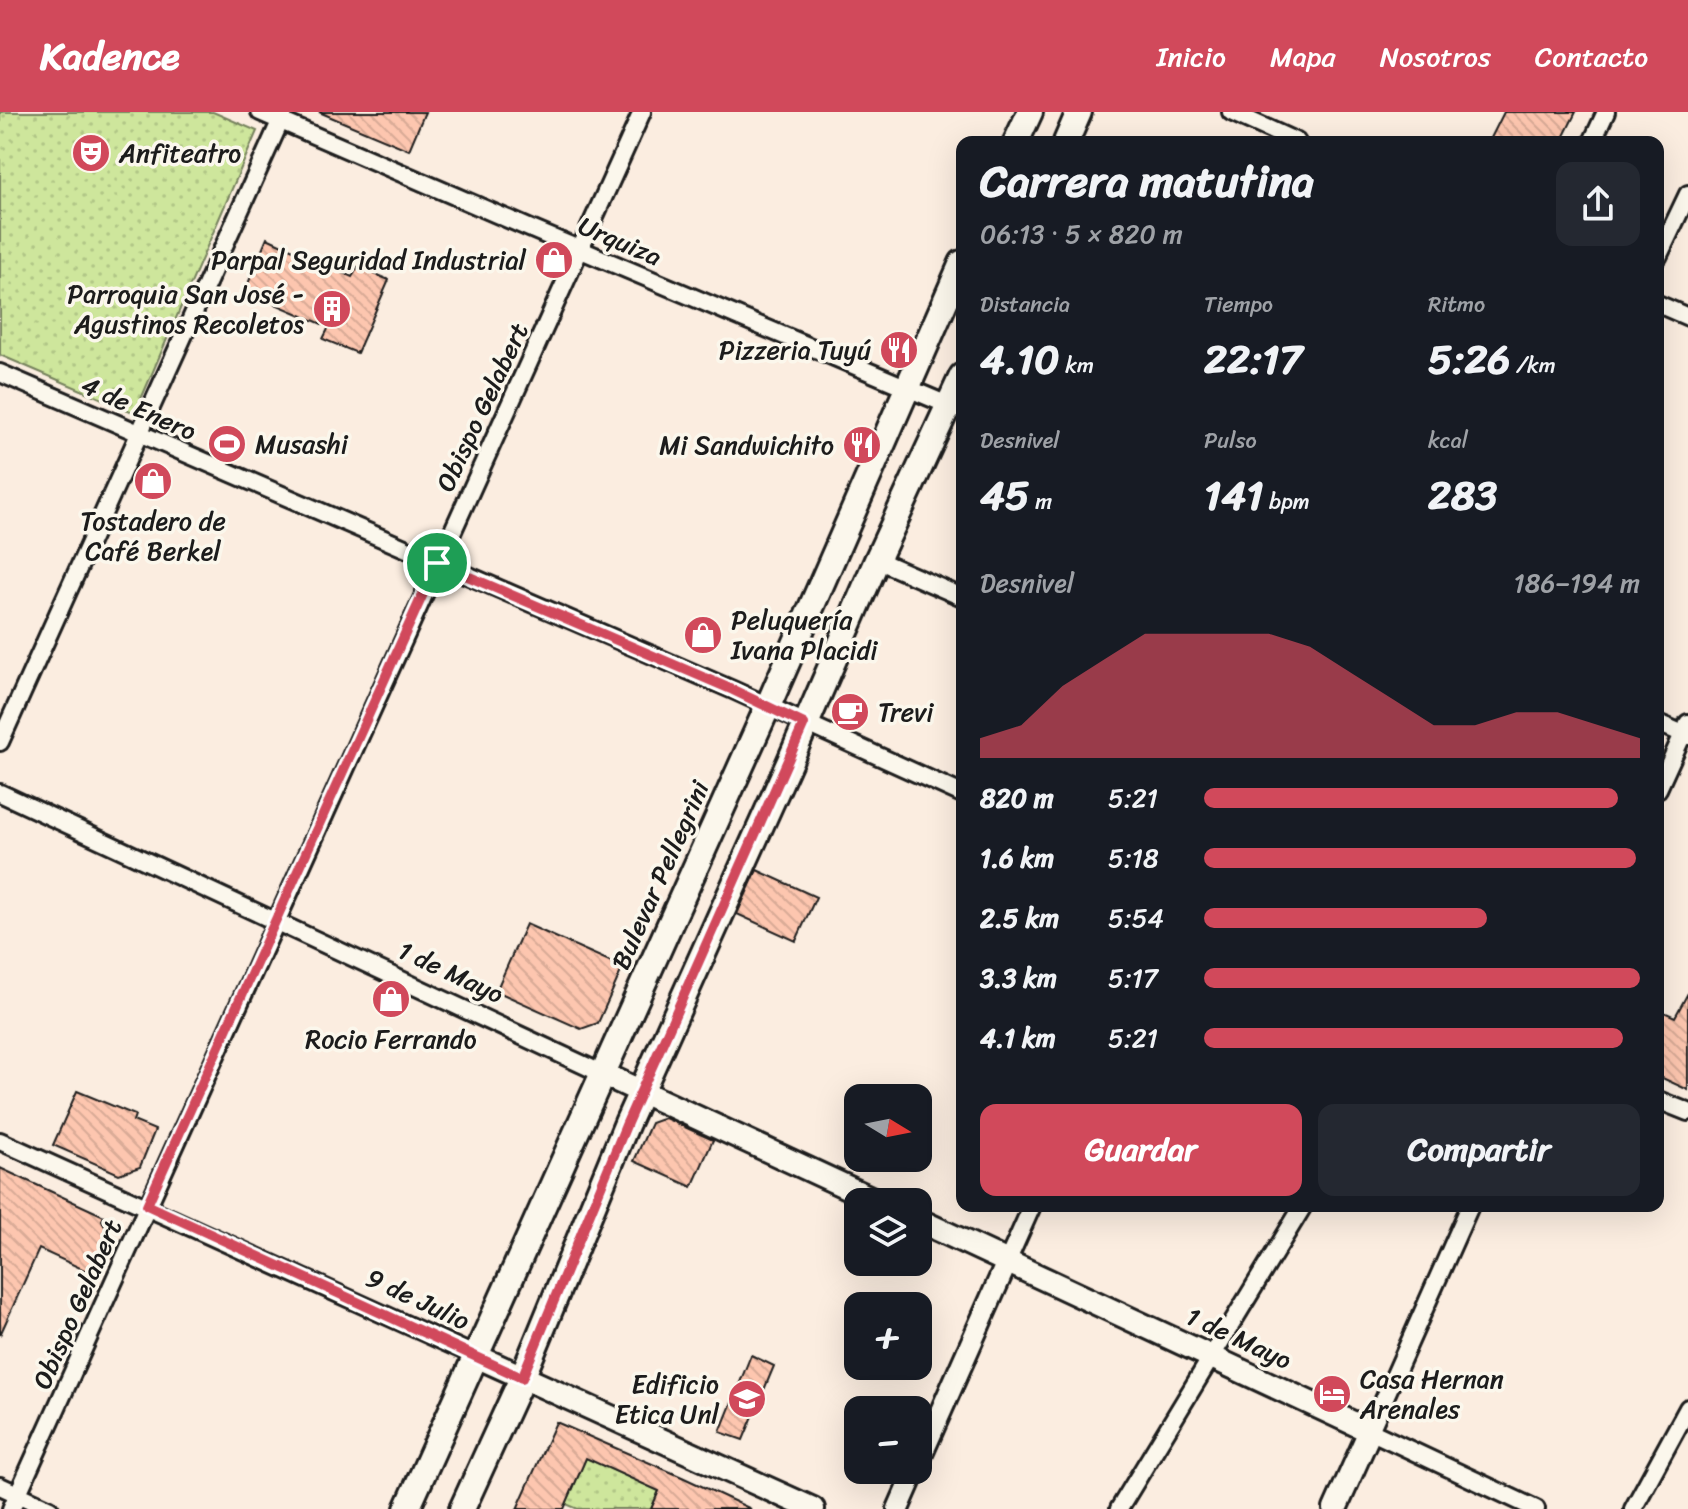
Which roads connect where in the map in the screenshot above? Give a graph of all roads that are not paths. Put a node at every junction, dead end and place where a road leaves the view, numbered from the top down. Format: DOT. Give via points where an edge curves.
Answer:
graph roads {
  1 [pos="260,112"];
  2 [pos="642,112"];
  3 [pos="1030,112"];
  4 [pos="1079,112"];
  5 [pos="1231,112"];
  6 [pos="1606,112"];
  7 [pos="283,116"];
  8 [pos="1019,136"];
  9 [pos="1069,136"];
  10 [pos="1284,136"];
  11 [pos="1595,136"];
  12 [pos="1688,194"];
  13 [pos="1664,244"];
  14 [pos="580,250"];
  15 [pos="956,276"];
  16 [pos="1664,307"];
  17 [pos="1688,317"];
  18 [pos="0,373"];
  19 [pos="906,387"];
  20 [pos="956,408"];
  21 [pos="139,435"];
  22 [pos="877,560"];
  23 [pos="437,563"];
  24 [pos="956,594"];
  25 [pos="768,706"];
  26 [pos="804,724"];
  27 [pos="1664,725"];
  28 [pos="1686,731"];
  29 [pos="0,742"];
  30 [pos="1664,777"];
  31 [pos="956,791"];
  32 [pos="0,793"];
  33 [pos="274,922"];
  34 [pos="601,1073"];
  35 [pos="643,1091"];
  36 [pos="1664,1102"];
  37 [pos="1688,1112"];
  38 [pos="0,1141"];
  39 [pos="849,1188"];
  40 [pos="147,1205"];
  41 [pos="1029,1212"];
  42 [pos="1299,1212"];
  43 [pos="1467,1212"];
  44 [pos="932,1227"];
  45 [pos="1007,1262"];
  46 [pos="476,1356"];
  47 [pos="1212,1356"];
  48 [pos="522,1378"];
  49 [pos="1688,1408"];
  50 [pos="932,1431"];
  51 [pos="1370,1431"];
  52 [pos="909,1484"];
  53 [pos="0,1486"];
  54 [pos="14,1502"];
  55 [pos="50,1509"];
  56 [pos="407,1509"];
  57 [pos="462,1509"];
  58 [pos="813,1509"];
  59 [pos="898,1509"];
  60 [pos="1119,1509"];
  61 [pos="1335,1509"];
  62 [pos="1536,1509"];
  63 [pos="1633,1509"];
  1 -- 7 [label="street, Urquiza"];
  2 -- 14 [label="street, Obispo Gelabert"];
  3 -- 8 [label="main road"];
  4 -- 9 [label="main road"];
  5 -- 10 [label="street"];
  6 -- 11 [label="street"];
  7 -- 14 [label="street, Urquiza"];
  7 -- 21 [label="street"];
  12 -- 13 [label="street"];
  14 -- 19 [label="street, Urquiza"];
  14 -- 23 [label="street, Obispo Gelabert"];
  15 -- 19 [label="main road, Bulevar Pellegrini"];
  16 -- 17 [label="street"];
  18 -- 21 [label="street, 4 de Enero"];
  19 -- 20 [label="street, Urquiza"];
  19 -- 25 [label="main road, Bulevar Pellegrini"];
  20 -- 22 [label="main road"];
  21 -- 23 [label="street, 4 de Enero"];
  21 -- 29 [label="street"];
  22 -- 24 [label="street"];
  22 -- 26 [label="main road"];
  23 -- 25 [label="street, 4 de Enero"];
  23 -- 33 [label="street, Obispo Gelabert"];
  25 -- 26 [label="street, 4 de Enero"];
  25 -- 34 [label="main road, Bulevar Pellegrini"];
  26 -- 31 [label="street, 4 de Enero"];
  26 -- 35 [label="main road"];
  27 -- 28 [label="street"];
  28 -- 30 [label="street"];
  32 -- 33 [label="street, 1 de Mayo"];
  33 -- 34 [label="street, 1 de Mayo"];
  33 -- 40 [label="street, Obispo Gelabert"];
  34 -- 35 [label="main road, 1 de Mayo"];
  34 -- 46 [label="main road, Bulevar Pellegrini"];
  35 -- 39 [label="main road, 1 de Mayo"];
  35 -- 48 [label="main road"];
  36 -- 37 [label="street"];
  38 -- 40 [label="street, 9 de Julio"];
  40 -- 46 [label="street, 9 de Julio"];
  40 -- 54 [label="street, Obispo Gelabert"];
  41 -- 45 [label="street"];
  42 -- 47 [label="street"];
  43 -- 51 [label="street"];
  44 -- 45 [label="main road, 1 de Mayo"];
  45 -- 47 [label="main road, 1 de Mayo"];
  45 -- 50 [label="street"];
  46 -- 48 [label="main road, 9 de Julio"];
  46 -- 56 [label="main road, Bulevar Pellegrini"];
  47 -- 51 [label="main road, 1 de Mayo"];
  47 -- 60 [label="street"];
  48 -- 57 [label="main road"];
  48 -- 58 [label="main road, 9 de Julio"];
  49 -- 63 [label="street"];
  51 -- 61 [label="main road"];
  51 -- 62 [label="street, 1 de Mayo"];
  52 -- 59 [label="street"];
  53 -- 54 [label="street"];
  54 -- 55 [label="street"];
}
